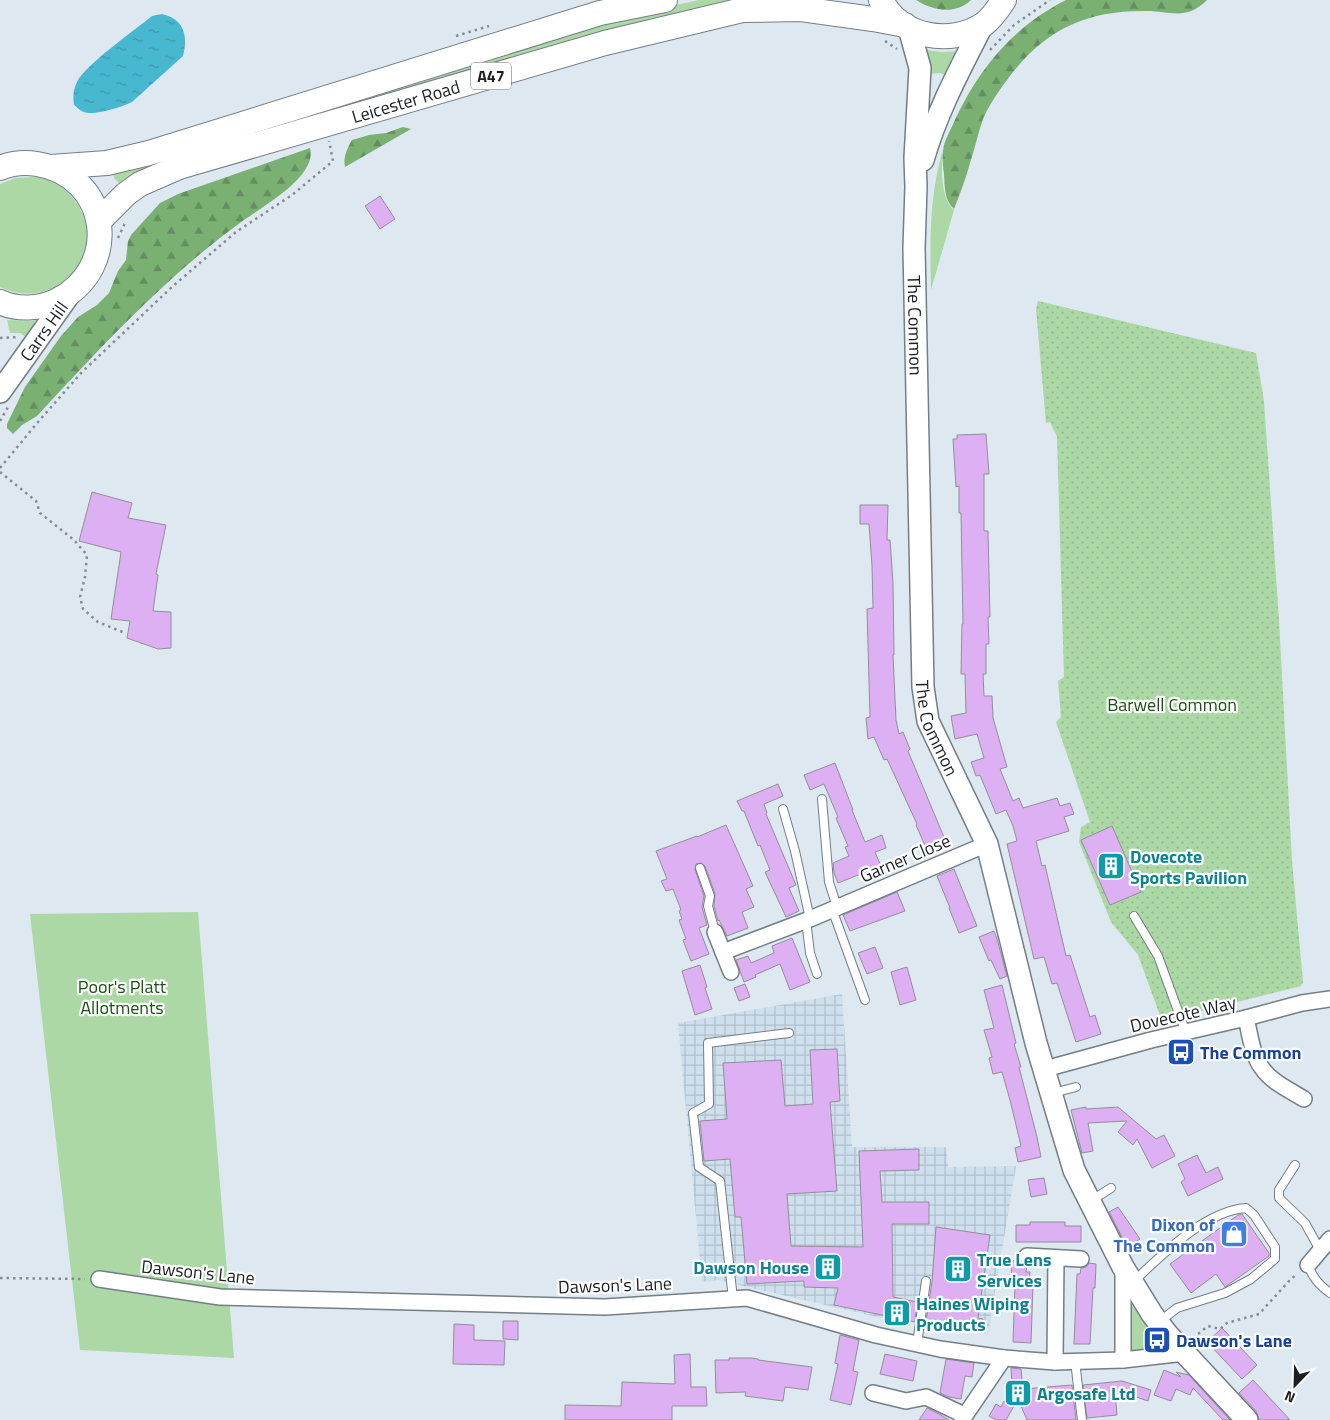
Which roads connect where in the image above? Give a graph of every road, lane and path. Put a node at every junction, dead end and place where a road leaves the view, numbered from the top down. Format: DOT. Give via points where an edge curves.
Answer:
graph roads {
  1 [pos="665,0"];
  2 [pos="881,0"];
  3 [pos="1021,0"];
  4 [pos="1050,0"];
  5 [pos="995,12"];
  6 [pos="907,27"];
  7 [pos="878,38"];
  8 [pos="899,51"];
  9 [pos="985,56"];
  10 [pos="328,135"];
  11 [pos="51,166"];
  12 [pos="0,168"];
  13 [pos="916,186"];
  14 [pos="99,221"];
  15 [pos="125,222"];
  16 [pos="116,244"];
  17 [pos="69,295"];
  18 [pos="0,302"];
  19 [pos="0,381"];
  20 [pos="4,394"];
  21 [pos="0,421"];
  22 [pos="0,468"];
  23 [pos="0,472"];
  24 [pos="125,633"];
  25 [pos="822,799"];
  26 [pos="783,809"];
  27 [pos="987,844"];
  28 [pos="700,868"];
  29 [pos="834,908"];
  30 [pos="1134,916"];
  31 [pos="808,919"];
  32 [pos="715,932"];
  33 [pos="723,952"];
  34 [pos="731,972"];
  35 [pos="817,974"];
  36 [pos="864,1000"];
  37 [pos="1330,1000"];
  38 [pos="1246,1018"];
  39 [pos="789,1033"];
  40 [pos="1186,1033"];
  41 [pos="1045,1069"];
  42 [pos="1076,1087"];
  43 [pos="1051,1093"];
  44 [pos="1304,1099"];
  45 [pos="1295,1165"];
  46 [pos="1111,1188"];
  47 [pos="1090,1201"];
  48 [pos="1325,1244"];
  49 [pos="1027,1256"];
  50 [pos="1056,1258"];
  51 [pos="1081,1259"];
  52 [pos="1308,1265"];
  53 [pos="1128,1274"];
  54 [pos="0,1278"];
  55 [pos="99,1279"];
  56 [pos="926,1281"];
  57 [pos="1330,1293"];
  58 [pos="734,1299"];
  59 [pos="1159,1323"];
  60 [pos="917,1344"];
  61 [pos="1185,1353"];
  62 [pos="1004,1358"];
  63 [pos="1123,1360"];
  64 [pos="1075,1361"];
  65 [pos="1055,1362"];
  66 [pos="873,1393"];
  67 [pos="963,1418"];
  68 [pos="1082,1420"];
  69 [pos="1247,1420"];
  1 -- 11 [label="main road, Leicester Road / A47" via="600,13 149,153 106,163"];
  2 -- 6 [label="main road"];
  3 -- 5 [label="main road, Leicester Road"];
  4 -- 9 [label="path" via="1014,25"];
  5 -- 6 [label="main road, Leicester Road" via="961,34 936,36"];
  5 -- 13 [label="street, The Common" via="945,98"];
  6 -- 13 [label="street, The Common" via="920,68"];
  6 -- 14 [label="main road, Leicester Road / A47" via="801,9 742,10 614,41 180,167 140,184"];
  7 -- 8 [label="path"];
  10 -- 22 [label="path" via="333,161 292,195 236,232 173,286 82,372"];
  11 -- 12 [label="main road" via="26,163"];
  11 -- 14 [label="main road" via="73,178 90,197"];
  13 -- 27 [label="street, The Common" via="918,482 925,709 934,735"];
  14 -- 17 [label="main road" via="100,242 95,262"];
  15 -- 16 [label="path"];
  17 -- 18 [label="main road" via="48,305 26,308"];
  17 -- 20 [label="street, Carrs Hill"];
  19 -- 20 [label="street"];
  20 -- 21 [label="path"];
  23 -- 24 [label="path" via="36,501 40,513 74,540 87,555 80,597 83,609 98,622"];
  25 -- 29 [label="lane"];
  26 -- 31 [label="lane"];
  27 -- 29 [label="street, Garner Close"];
  27 -- 41 [label="street, The Common"];
  28 -- 32 [label="lane" via="710,896 708,906"];
  29 -- 31 [label="street, Garner Close"];
  29 -- 36 [label="lane"];
  30 -- 40 [label="lane" via="1158,956"];
  31 -- 33 [label="street, Garner Close"];
  31 -- 35 [label="lane" via="810,953"];
  32 -- 33 [label="street"];
  33 -- 34 [label="street"];
  37 -- 38 [label="street, Dovecote Way"];
  38 -- 40 [label="street, Dovecote Way"];
  38 -- 44 [label="street" via="1262,1069"];
  39 -- 58 [label="lane" via="708,1043 709,1104 693,1112 698,1166 720,1181"];
  40 -- 41 [label="street, Dovecote Way"];
  41 -- 43 [label="street, The Common"];
  42 -- 43 [label="lane"];
  43 -- 47 [label="street, The Common" via="1074,1170"];
  45 -- 48 [label="lane" via="1279,1190 1279,1198"];
  46 -- 47 [label="lane"];
  47 -- 53 [label="street, The Common"];
  48 -- 52 [label="street"];
  49 -- 50 [label="street"];
  50 -- 51 [label="street"];
  50 -- 65 [label="street"];
  52 -- 57 [label="lane" via="1318,1284"];
  52 -- 61 [label="path" via="1259,1314 1227,1323 1220,1329 1208,1326 1192,1339"];
  53 -- 59 [label="street, The Common"];
  53 -- 59 [label="lane" via="1209,1220 1236,1209 1246,1208 1262,1226 1275,1247 1275,1259 1251,1279 1225,1293 1177,1308"];
  53 -- 63 [label="street"];
  54 -- 55 [label="path"];
  55 -- 58 [label="street, Dawson's Lane" via="220,1298 605,1307"];
  56 -- 60 [label="lane"];
  58 -- 60 [label="street, Dawson's Lane" via="747,1298"];
  59 -- 61 [label="street, The Common"];
  60 -- 62 [label="street, Dawson's Lane"];
  61 -- 63 [label="street, Dawson's Lane"];
  61 -- 69 [label="street, The Common"];
  62 -- 65 [label="street, Dawson's Lane"];
  62 -- 67 [label="street"];
  63 -- 64 [label="street, Dawson's Lane"];
  64 -- 65 [label="street, Dawson's Lane"];
  64 -- 68 [label="lane"];
  66 -- 67 [label="street" via="906,1401 926,1397"];
}
